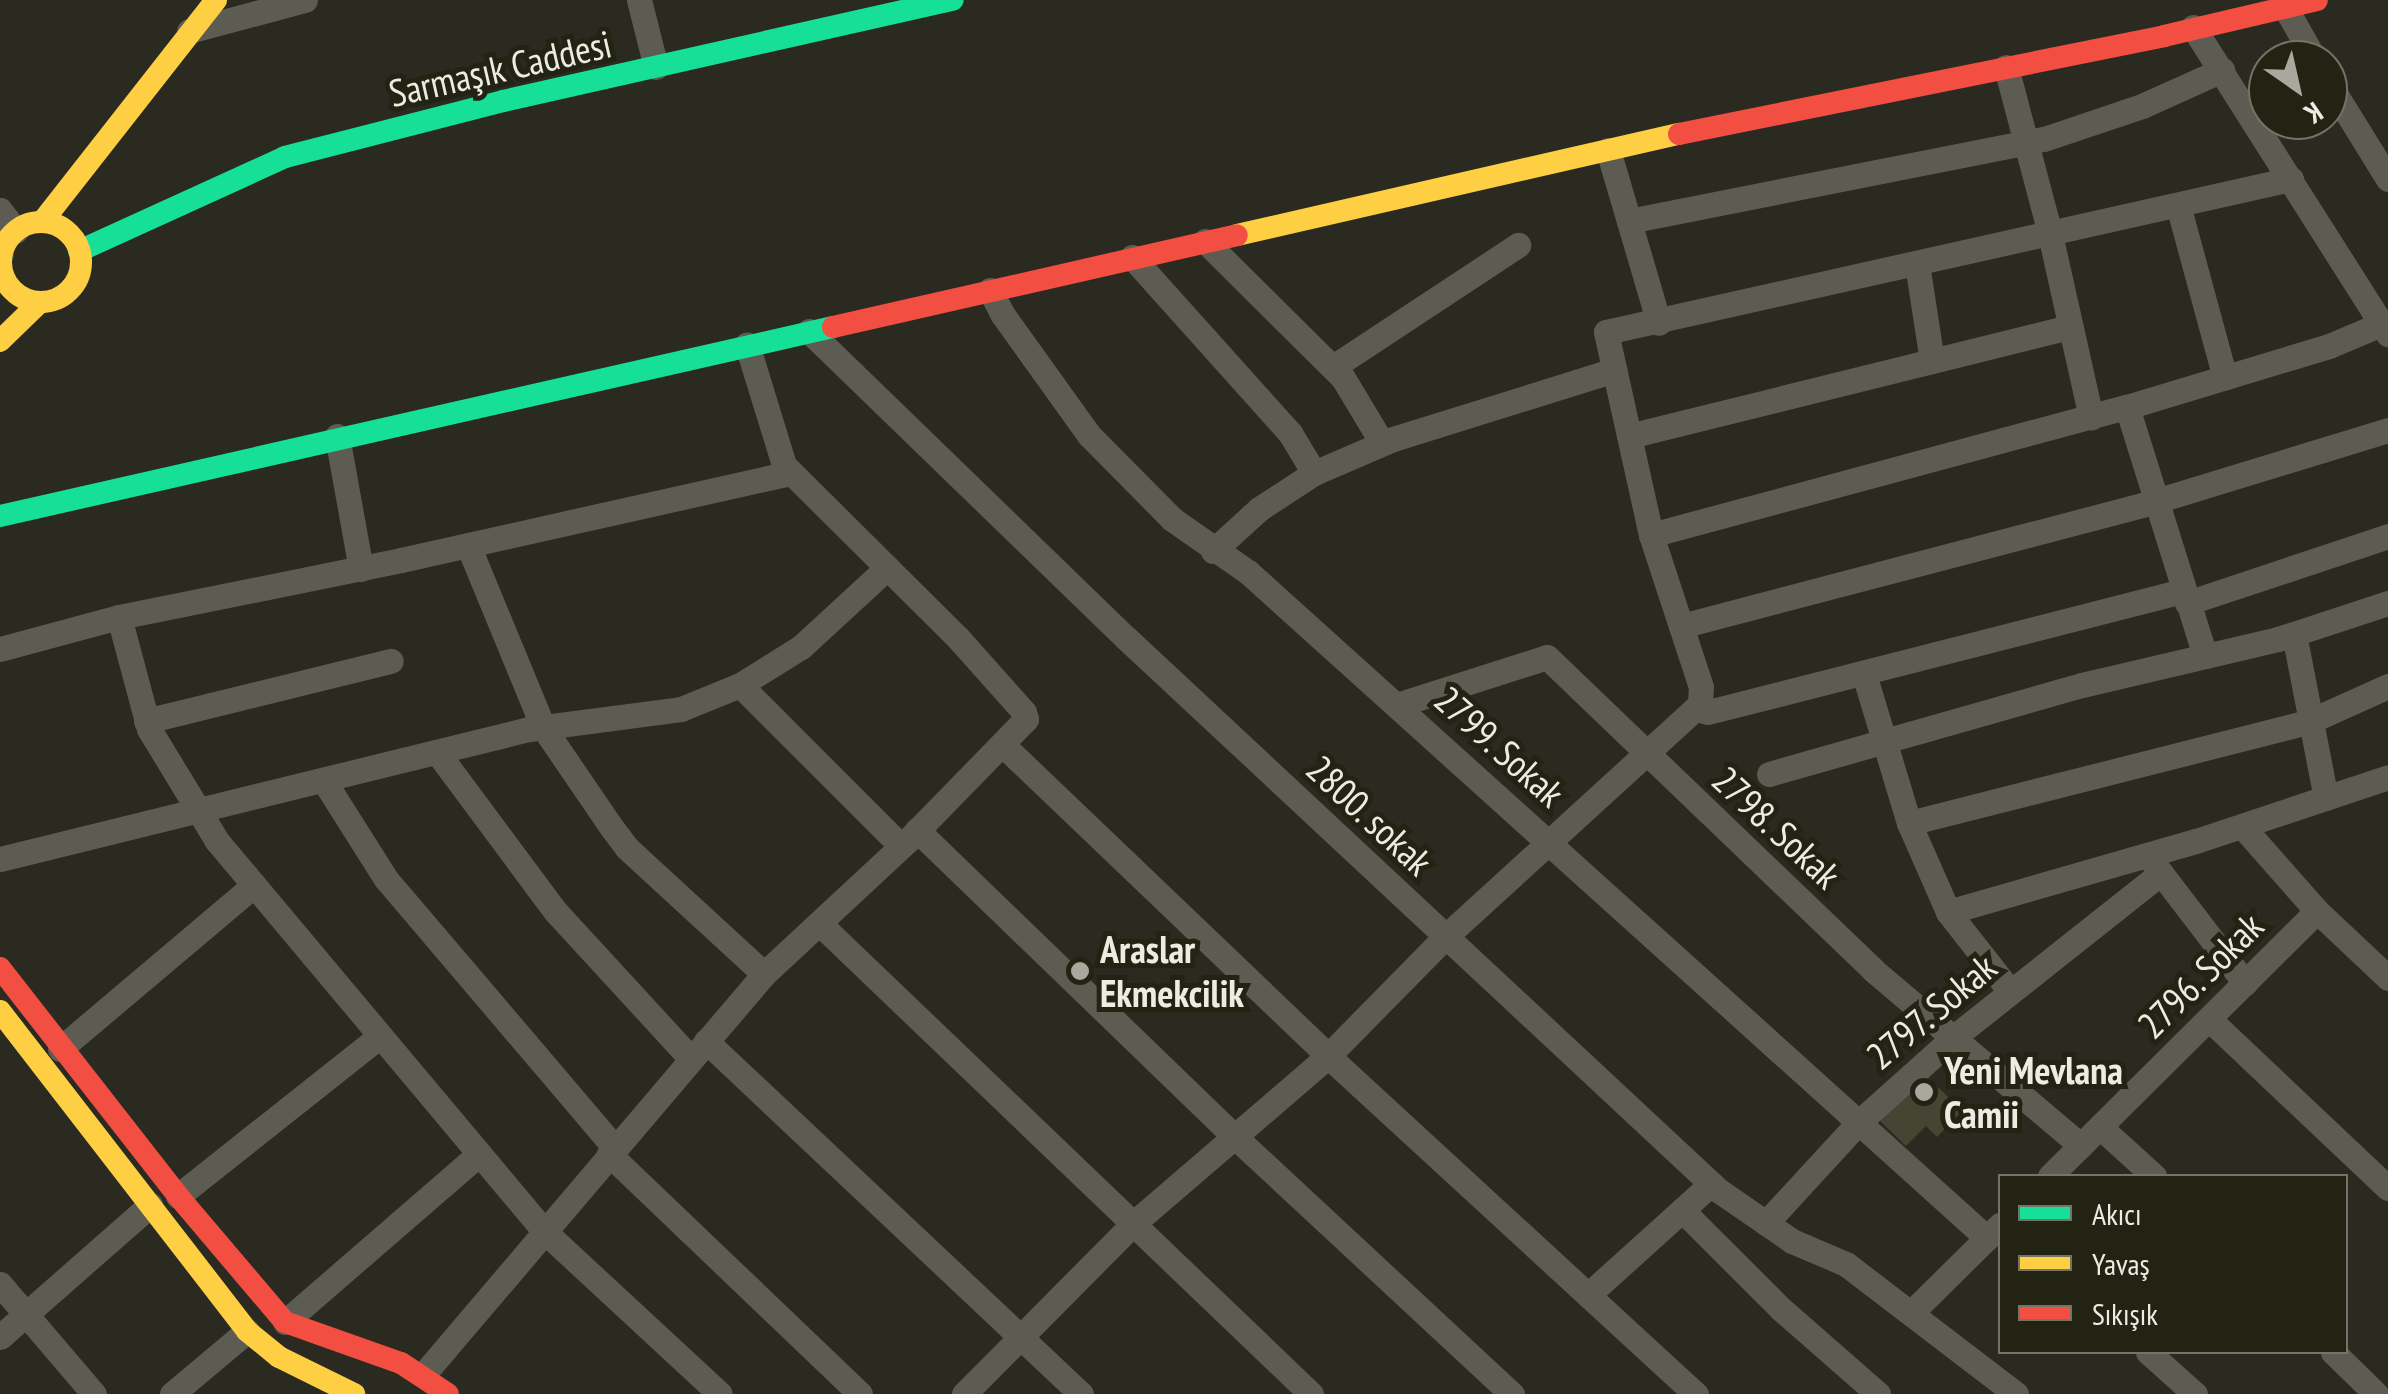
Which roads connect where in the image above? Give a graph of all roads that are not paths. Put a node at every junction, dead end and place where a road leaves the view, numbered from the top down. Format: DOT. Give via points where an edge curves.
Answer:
graph roads {
  1 [pos="216,0"];
  2 [pos="305,0"];
  3 [pos="640,0"];
  4 [pos="953,0"];
  5 [pos="2318,0"];
  6 [pos="2285,7"];
  7 [pos="2194,27"];
  8 [pos="189,31"];
  9 [pos="2304,40"];
  10 [pos="656,67"];
  11 [pos="2006,67"];
  12 [pos="2222,70"];
  13 [pos="2348,114"];
  14 [pos="2026,142"];
  15 [pos="1608,150"];
  16 [pos="2291,179"];
  17 [pos="2388,179"];
  18 [pos="2178,205"];
  19 [pos="0,210"];
  20 [pos="1629,221"];
  21 [pos="42,222"];
  22 [pos="16,231"];
  23 [pos="2050,234"];
  24 [pos="1205,241"];
  25 [pos="1518,246"];
  26 [pos="79,251"];
  27 [pos="1,254"];
  28 [pos="1132,258"];
  29 [pos="1918,264"];
  30 [pos="0,268"];
  31 [pos="990,290"];
  32 [pos="39,302"];
  33 [pos="1659,323"];
  34 [pos="2071,327"];
  35 [pos="2386,328"];
  36 [pos="808,331"];
  37 [pos="0,340"];
  38 [pos="747,344"];
  39 [pos="1932,362"];
  40 [pos="1334,367"];
  41 [pos="1614,370"];
  42 [pos="2225,378"];
  43 [pos="2128,407"];
  44 [pos="2091,417"];
  45 [pos="2388,430"];
  46 [pos="338,436"];
  47 [pos="1629,436"];
  48 [pos="1382,443"];
  49 [pos="790,473"];
  50 [pos="1314,473"];
  51 [pos="2156,501"];
  52 [pos="0,516"];
  53 [pos="1651,535"];
  54 [pos="2388,536"];
  55 [pos="468,545"];
  56 [pos="1213,551"];
  57 [pos="360,568"];
  58 [pos="887,568"];
  59 [pos="2185,597"];
  60 [pos="2388,604"];
  61 [pos="118,617"];
  62 [pos="1681,626"];
  63 [pos="2294,634"];
  64 [pos="0,649"];
  65 [pos="2205,656"];
  66 [pos="391,661"];
  67 [pos="1864,674"];
  68 [pos="740,685"];
  69 [pos="2388,686"];
  70 [pos="1397,705"];
  71 [pos="1695,710"];
  72 [pos="2312,720"];
  73 [pos="146,721"];
  74 [pos="543,727"];
  75 [pos="1886,741"];
  76 [pos="1004,746"];
  77 [pos="438,752"];
  78 [pos="1645,754"];
  79 [pos="1769,774"];
  80 [pos="2388,777"];
  81 [pos="324,781"];
  82 [pos="2326,798"];
  83 [pos="198,813"];
  84 [pos="1909,823"];
  85 [pos="2242,826"];
  86 [pos="909,838"];
  87 [pos="1550,841"];
  88 [pos="0,859"];
  89 [pos="2154,864"];
  90 [pos="254,885"];
  91 [pos="2317,911"];
  92 [pos="1948,912"];
  93 [pos="819,923"];
  94 [pos="1445,936"];
  95 [pos="0,968"];
  96 [pos="764,974"];
  97 [pos="2388,978"];
  98 [pos="2244,983"];
  99 [pos="2010,992"];
  100 [pos="0,1010"];
  101 [pos="2209,1019"];
  102 [pos="380,1036"];
  103 [pos="1954,1036"];
  104 [pos="60,1049"];
  105 [pos="699,1050"];
  106 [pos="1328,1056"];
  107 [pos="1860,1122"];
  108 [pos="2100,1127"];
  109 [pos="1233,1135"];
  110 [pos="2081,1146"];
  111 [pos="612,1150"];
  112 [pos="479,1154"];
  113 [pos="2052,1174"];
  114 [pos="2152,1174"];
  115 [pos="1712,1184"];
  116 [pos="2388,1188"];
  117 [pos="178,1196"];
  118 [pos="150,1205"];
  119 [pos="1682,1210"];
  120 [pos="1134,1223"];
  121 [pos="1766,1223"];
  122 [pos="1994,1231"];
  123 [pos="545,1232"];
  124 [pos="0,1284"];
  125 [pos="1588,1295"];
  126 [pos="1912,1312"];
  127 [pos="26,1315"];
  128 [pos="284,1322"];
  129 [pos="247,1330"];
  130 [pos="0,1337"];
  131 [pos="1022,1339"];
  132 [pos="2150,1354"];
  133 [pos="2335,1354"];
  134 [pos="424,1375"];
  135 [pos="94,1394"];
  136 [pos="172,1394"];
  137 [pos="354,1394"];
  138 [pos="448,1394"];
  139 [pos="720,1394"];
  140 [pos="860,1394"];
  141 [pos="964,1394"];
  142 [pos="1081,1394"];
  143 [pos="1311,1394"];
  144 [pos="1512,1394"];
  145 [pos="1696,1394"];
  146 [pos="1878,1394"];
  147 [pos="2016,1394"];
  148 [pos="2195,1394"];
  149 [pos="2376,1394"];
  1 -- 8 [label="street"];
  2 -- 8 [label="street"];
  3 -- 10 [label="street"];
  4 -- 10 [label="street, Sarmaşık Caddesi"];
  5 -- 6 [label="street"];
  6 -- 7 [label="street"];
  6 -- 9 [label="street"];
  7 -- 11 [label="street"];
  7 -- 12 [label="street"];
  8 -- 21 [label="street"];
  10 -- 26 [label="street, Sarmaşık Caddesi" via="285,157"];
  11 -- 14 [label="street"];
  11 -- 15 [label="street"];
  12 -- 14 [label="street" via="2142,106"];
  12 -- 16 [label="street"];
  13 -- 17 [label="street"];
  14 -- 20 [label="street"];
  14 -- 23 [label="street"];
  15 -- 20 [label="street"];
  15 -- 24 [label="street"];
  16 -- 18 [label="street"];
  16 -- 35 [label="street"];
  18 -- 23 [label="street"];
  18 -- 42 [label="street"];
  19 -- 22 [label="street"];
  20 -- 33 [label="street"];
  21 -- 22 [label="street"];
  21 -- 26 [label="street" via="65,230"];
  22 -- 27 [label="street"];
  23 -- 29 [label="street"];
  23 -- 34 [label="street"];
  24 -- 28 [label="street"];
  24 -- 40 [label="street"];
  25 -- 40 [label="street"];
  26 -- 32 [label="street" via="72,287"];
  27 -- 30 [label="street"];
  28 -- 31 [label="street"];
  28 -- 50 [label="street" via="1290,433"];
  29 -- 33 [label="street"];
  29 -- 39 [label="street"];
  30 -- 32 [label="street" via="14,292"];
  31 -- 36 [label="street"];
  31 -- 56 [label="street, 2799. Sokak" via="1088,435"];
  32 -- 37 [label="street"];
  33 -- 41 [label="street" via="1606,332"];
  34 -- 39 [label="street"];
  34 -- 44 [label="street"];
  35 -- 42 [label="street"];
  36 -- 38 [label="street"];
  36 -- 94 [label="street, 2800. sokak"];
  38 -- 46 [label="street"];
  38 -- 49 [label="street"];
  39 -- 47 [label="street"];
  40 -- 48 [label="street"];
  41 -- 47 [label="street"];
  41 -- 48 [label="street"];
  42 -- 43 [label="street"];
  43 -- 44 [label="street"];
  43 -- 51 [label="street"];
  44 -- 53 [label="street"];
  45 -- 51 [label="street"];
  46 -- 52 [label="street"];
  46 -- 57 [label="street"];
  47 -- 53 [label="street"];
  48 -- 50 [label="street"];
  49 -- 55 [label="street"];
  49 -- 58 [label="street"];
  50 -- 56 [label="street" via="1258,509"];
  51 -- 59 [label="street"];
  51 -- 62 [label="street"];
  53 -- 62 [label="street"];
  54 -- 59 [label="street"];
  55 -- 57 [label="street"];
  55 -- 74 [label="street"];
  56 -- 70 [label="street, 2799. Sokak" via="1248,572"];
  57 -- 61 [label="street"];
  58 -- 68 [label="street" via="802,646"];
  58 -- 76 [label="street" via="1024,712 1026,719"];
  59 -- 65 [label="street"];
  59 -- 67 [label="street"];
  60 -- 63 [label="street"];
  61 -- 64 [label="street"];
  61 -- 73 [label="street"];
  62 -- 71 [label="street" via="1701,687"];
  63 -- 65 [label="street"];
  63 -- 72 [label="street"];
  65 -- 75 [label="street"];
  66 -- 73 [label="street"];
  67 -- 71 [label="street"];
  67 -- 75 [label="street"];
  68 -- 74 [label="street" via="681,708"];
  68 -- 86 [label="street"];
  69 -- 72 [label="street"];
  70 -- 78 [label="street, 2798. Sokak" via="1547,657"];
  70 -- 87 [label="street, 2799. Sokak"];
  71 -- 78 [label="street"];
  72 -- 82 [label="street"];
  72 -- 84 [label="street"];
  73 -- 83 [label="street"];
  74 -- 77 [label="street"];
  74 -- 96 [label="street" via="627,848"];
  75 -- 79 [label="street"];
  75 -- 84 [label="street"];
  76 -- 86 [label="street"];
  76 -- 106 [label="street"];
  77 -- 81 [label="street"];
  77 -- 105 [label="street" via="556,912"];
  78 -- 87 [label="street"];
  78 -- 103 [label="street, 2798. Sokak" via="1874,970"];
  80 -- 82 [label="street"];
  81 -- 83 [label="street"];
  81 -- 111 [label="street" via="386,879"];
  82 -- 85 [label="street"];
  83 -- 88 [label="street"];
  83 -- 90 [label="street"];
  84 -- 92 [label="street"];
  85 -- 89 [label="street"];
  85 -- 91 [label="street"];
  86 -- 93 [label="street"];
  86 -- 109 [label="street"];
  87 -- 94 [label="street"];
  87 -- 107 [label="street, 2799. Sokak"];
  89 -- 92 [label="street"];
  89 -- 98 [label="street"];
  89 -- 99 [label="street, 2797. Sokak"];
  90 -- 102 [label="street"];
  90 -- 104 [label="street"];
  91 -- 97 [label="street"];
  91 -- 98 [label="street, 2796. Sokak"];
  92 -- 99 [label="street"];
  93 -- 96 [label="street"];
  93 -- 120 [label="street"];
  94 -- 106 [label="street"];
  94 -- 115 [label="street, 2800. sokak"];
  95 -- 104 [label="street"];
  96 -- 105 [label="street"];
  98 -- 101 [label="street, 2796. Sokak"];
  99 -- 103 [label="street, 2797. Sokak"];
  100 -- 118 [label="street"];
  101 -- 108 [label="street, 2796. Sokak"];
  101 -- 116 [label="street"];
  102 -- 112 [label="street"];
  102 -- 117 [label="street"];
  103 -- 107 [label="street, 2797. Sokak"];
  103 -- 110 [label="street, 2798. Sokak"];
  104 -- 117 [label="street"];
  105 -- 111 [label="street"];
  105 -- 131 [label="street"];
  106 -- 109 [label="street"];
  106 -- 125 [label="street"];
  107 -- 121 [label="street, 2797. Sokak"];
  107 -- 122 [label="street, 2799. Sokak"];
  108 -- 110 [label="street, 2796. Sokak"];
  108 -- 114 [label="street"];
  109 -- 120 [label="street"];
  109 -- 144 [label="street"];
  110 -- 113 [label="street, 2796. Sokak"];
  111 -- 123 [label="street"];
  111 -- 140 [label="street"];
  112 -- 123 [label="street"];
  112 -- 128 [label="street"];
  115 -- 119 [label="street"];
  115 -- 121 [label="street, 2800. sokak"];
  117 -- 128 [label="street"];
  118 -- 127 [label="street"];
  118 -- 129 [label="street"];
  119 -- 125 [label="street"];
  119 -- 146 [label="street"];
  120 -- 131 [label="street"];
  120 -- 143 [label="street"];
  121 -- 126 [label="street, 2800. sokak" via="1846,1264"];
  122 -- 126 [label="street"];
  123 -- 134 [label="street"];
  123 -- 139 [label="street"];
  124 -- 127 [label="street"];
  125 -- 145 [label="street"];
  126 -- 147 [label="street, 2800. sokak"];
  127 -- 130 [label="street"];
  127 -- 135 [label="street"];
  128 -- 134 [label="street"];
  129 -- 136 [label="street"];
  129 -- 137 [label="street" via="279,1357"];
  131 -- 141 [label="street"];
  131 -- 142 [label="street"];
  132 -- 148 [label="street"];
  133 -- 149 [label="street"];
  134 -- 138 [label="street"];
}
